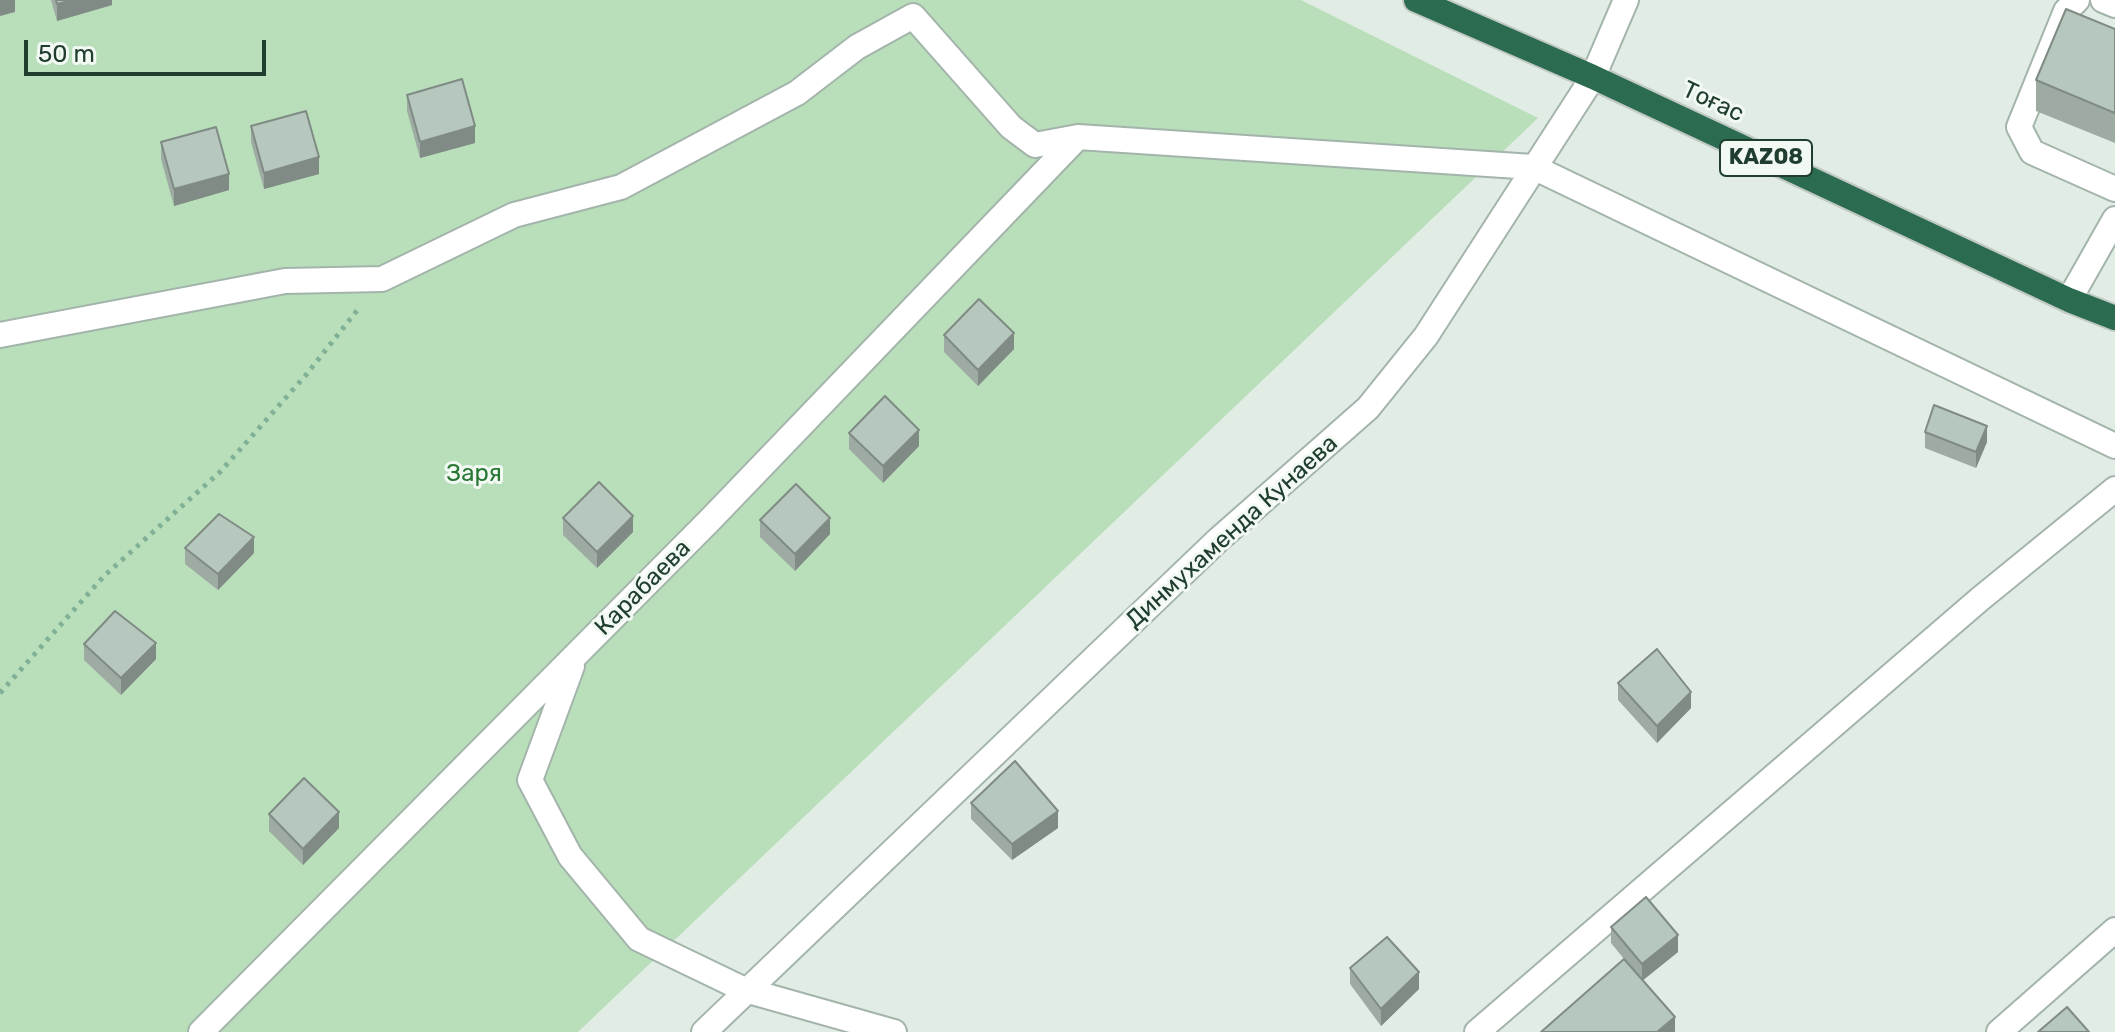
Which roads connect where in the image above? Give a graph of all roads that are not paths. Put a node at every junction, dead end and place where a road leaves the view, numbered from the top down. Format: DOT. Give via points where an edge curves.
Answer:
graph roads {
  1 [pos="1416,0"];
  2 [pos="1626,0"];
  3 [pos="2077,0"];
  4 [pos="2103,0"];
  5 [pos="2115,5"];
  6 [pos="914,8"];
  7 [pos="1593,77"];
  8 [pos="1078,137"];
  9 [pos="1533,167"];
  10 [pos="2115,189"];
  11 [pos="2115,219"];
  12 [pos="2069,300"];
  13 [pos="2115,318"];
  14 [pos="0,335"];
  15 [pos="2115,446"];
  16 [pos="2115,489"];
  17 [pos="576,656"];
  18 [pos="2115,930"];
  19 [pos="745,990"];
  20 [pos="201,1032"];
  21 [pos="704,1032"];
  22 [pos="894,1032"];
  23 [pos="1477,1032"];
  24 [pos="1999,1032"];
  1 -- 7 [label="highway, Тоғас / KAZ08"];
  2 -- 7 [label="street, Динмухаменда Кунаева"];
  3 -- 10 [label="street" via="2066,11 2019,127 2032,152"];
  4 -- 5 [label="street"];
  6 -- 8 [label="street" via="1011,127 1035,145"];
  6 -- 14 [label="street" via="797,93 621,187 514,215 382,279 285,281"];
  7 -- 9 [label="street, Динмухаменда Кунаева"];
  7 -- 12 [label="highway, Тоғас / KAZ08"];
  8 -- 9 [label="street"];
  8 -- 17 [label="street, Карабаева"];
  9 -- 15 [label="street"];
  9 -- 19 [label="street, Динмухаменда Кунаева" via="1426,336 1368,408 1218,540"];
  11 -- 12 [label="street"];
  12 -- 13 [label="highway, Тоғас / KAZ08"];
  16 -- 23 [label="street"];
  17 -- 19 [label="street" via="530,780 570,856 639,939"];
  17 -- 20 [label="street, Карабаева"];
  18 -- 24 [label="street"];
  19 -- 21 [label="street, Динмухаменда Кунаева"];
  19 -- 22 [label="street"];
}
